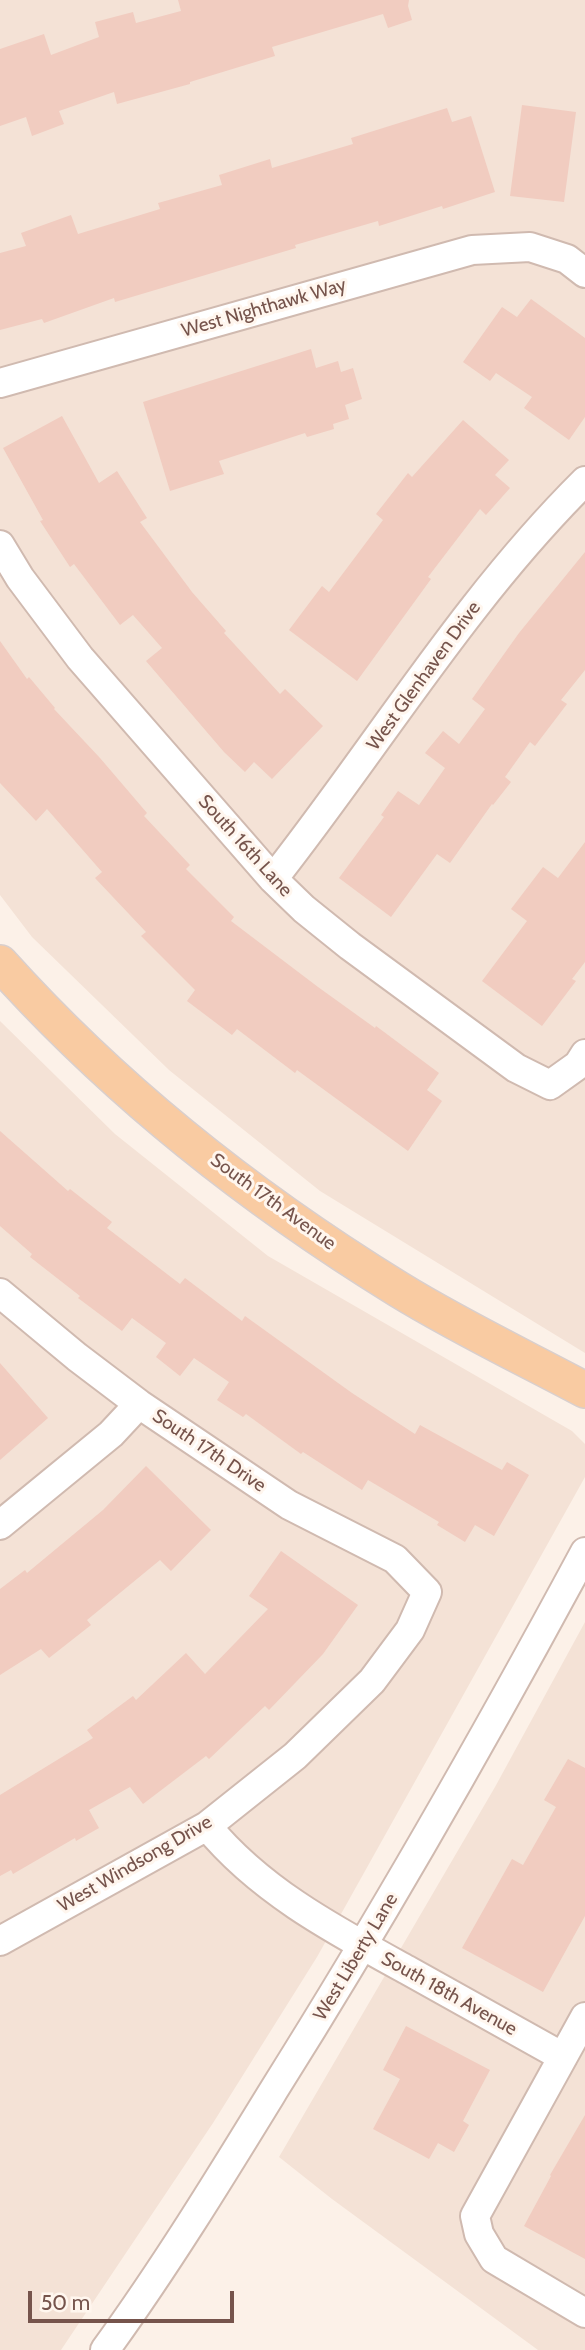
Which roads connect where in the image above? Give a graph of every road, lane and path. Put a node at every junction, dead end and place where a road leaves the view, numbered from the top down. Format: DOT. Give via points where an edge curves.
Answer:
graph roads {
  1 [pos="585,273"];
  2 [pos="0,383"];
  3 [pos="585,481"];
  4 [pos="1,547"];
  5 [pos="273,880"];
  6 [pos="0,963"];
  7 [pos="585,1055"];
  8 [pos="0,1293"];
  9 [pos="585,1390"];
  10 [pos="139,1404"];
  11 [pos="0,1525"];
  12 [pos="585,1552"];
  13 [pos="427,1592"];
  14 [pos="207,1826"];
  15 [pos="0,1941"];
  16 [pos="364,1946"];
  17 [pos="585,2017"];
  18 [pos="562,2057"];
  19 [pos="585,2313"];
  20 [pos="105,2350"];
  1 -- 2 [label="street, West Nighthawk Way" via="567,260 530,247 472,250"];
  3 -- 5 [label="street, West Glenhaven Drive" via="520,550 474,608"];
  4 -- 5 [label="street, South 16th Lane" via="80,658"];
  5 -- 7 [label="street, South 16th Lane" via="350,946 516,1068 550,1085"];
  6 -- 9 [label="main road, South 17th Avenue" via="64,1032 137,1097 278,1209 400,1290"];
  8 -- 10 [label="street, South 17th Drive"];
  10 -- 11 [label="street" via="111,1434"];
  10 -- 13 [label="street, South 17th Drive" via="289,1506 395,1559"];
  12 -- 16 [label="street, West Liberty Lane" via="501,1709"];
  13 -- 14 [label="street, West Windsong Drive" via="410,1630 372,1681 295,1756"];
  14 -- 15 [label="street, West Windsong Drive"];
  14 -- 16 [label="street, South 18th Avenue" via="229,1853 274,1891"];
  16 -- 18 [label="street, South 18th Avenue"];
  16 -- 20 [label="street, West Liberty Lane" via="208,2196"];
  17 -- 18 [label="street"];
  18 -- 19 [label="street" via="475,2216 479,2234 494,2259"];
}
